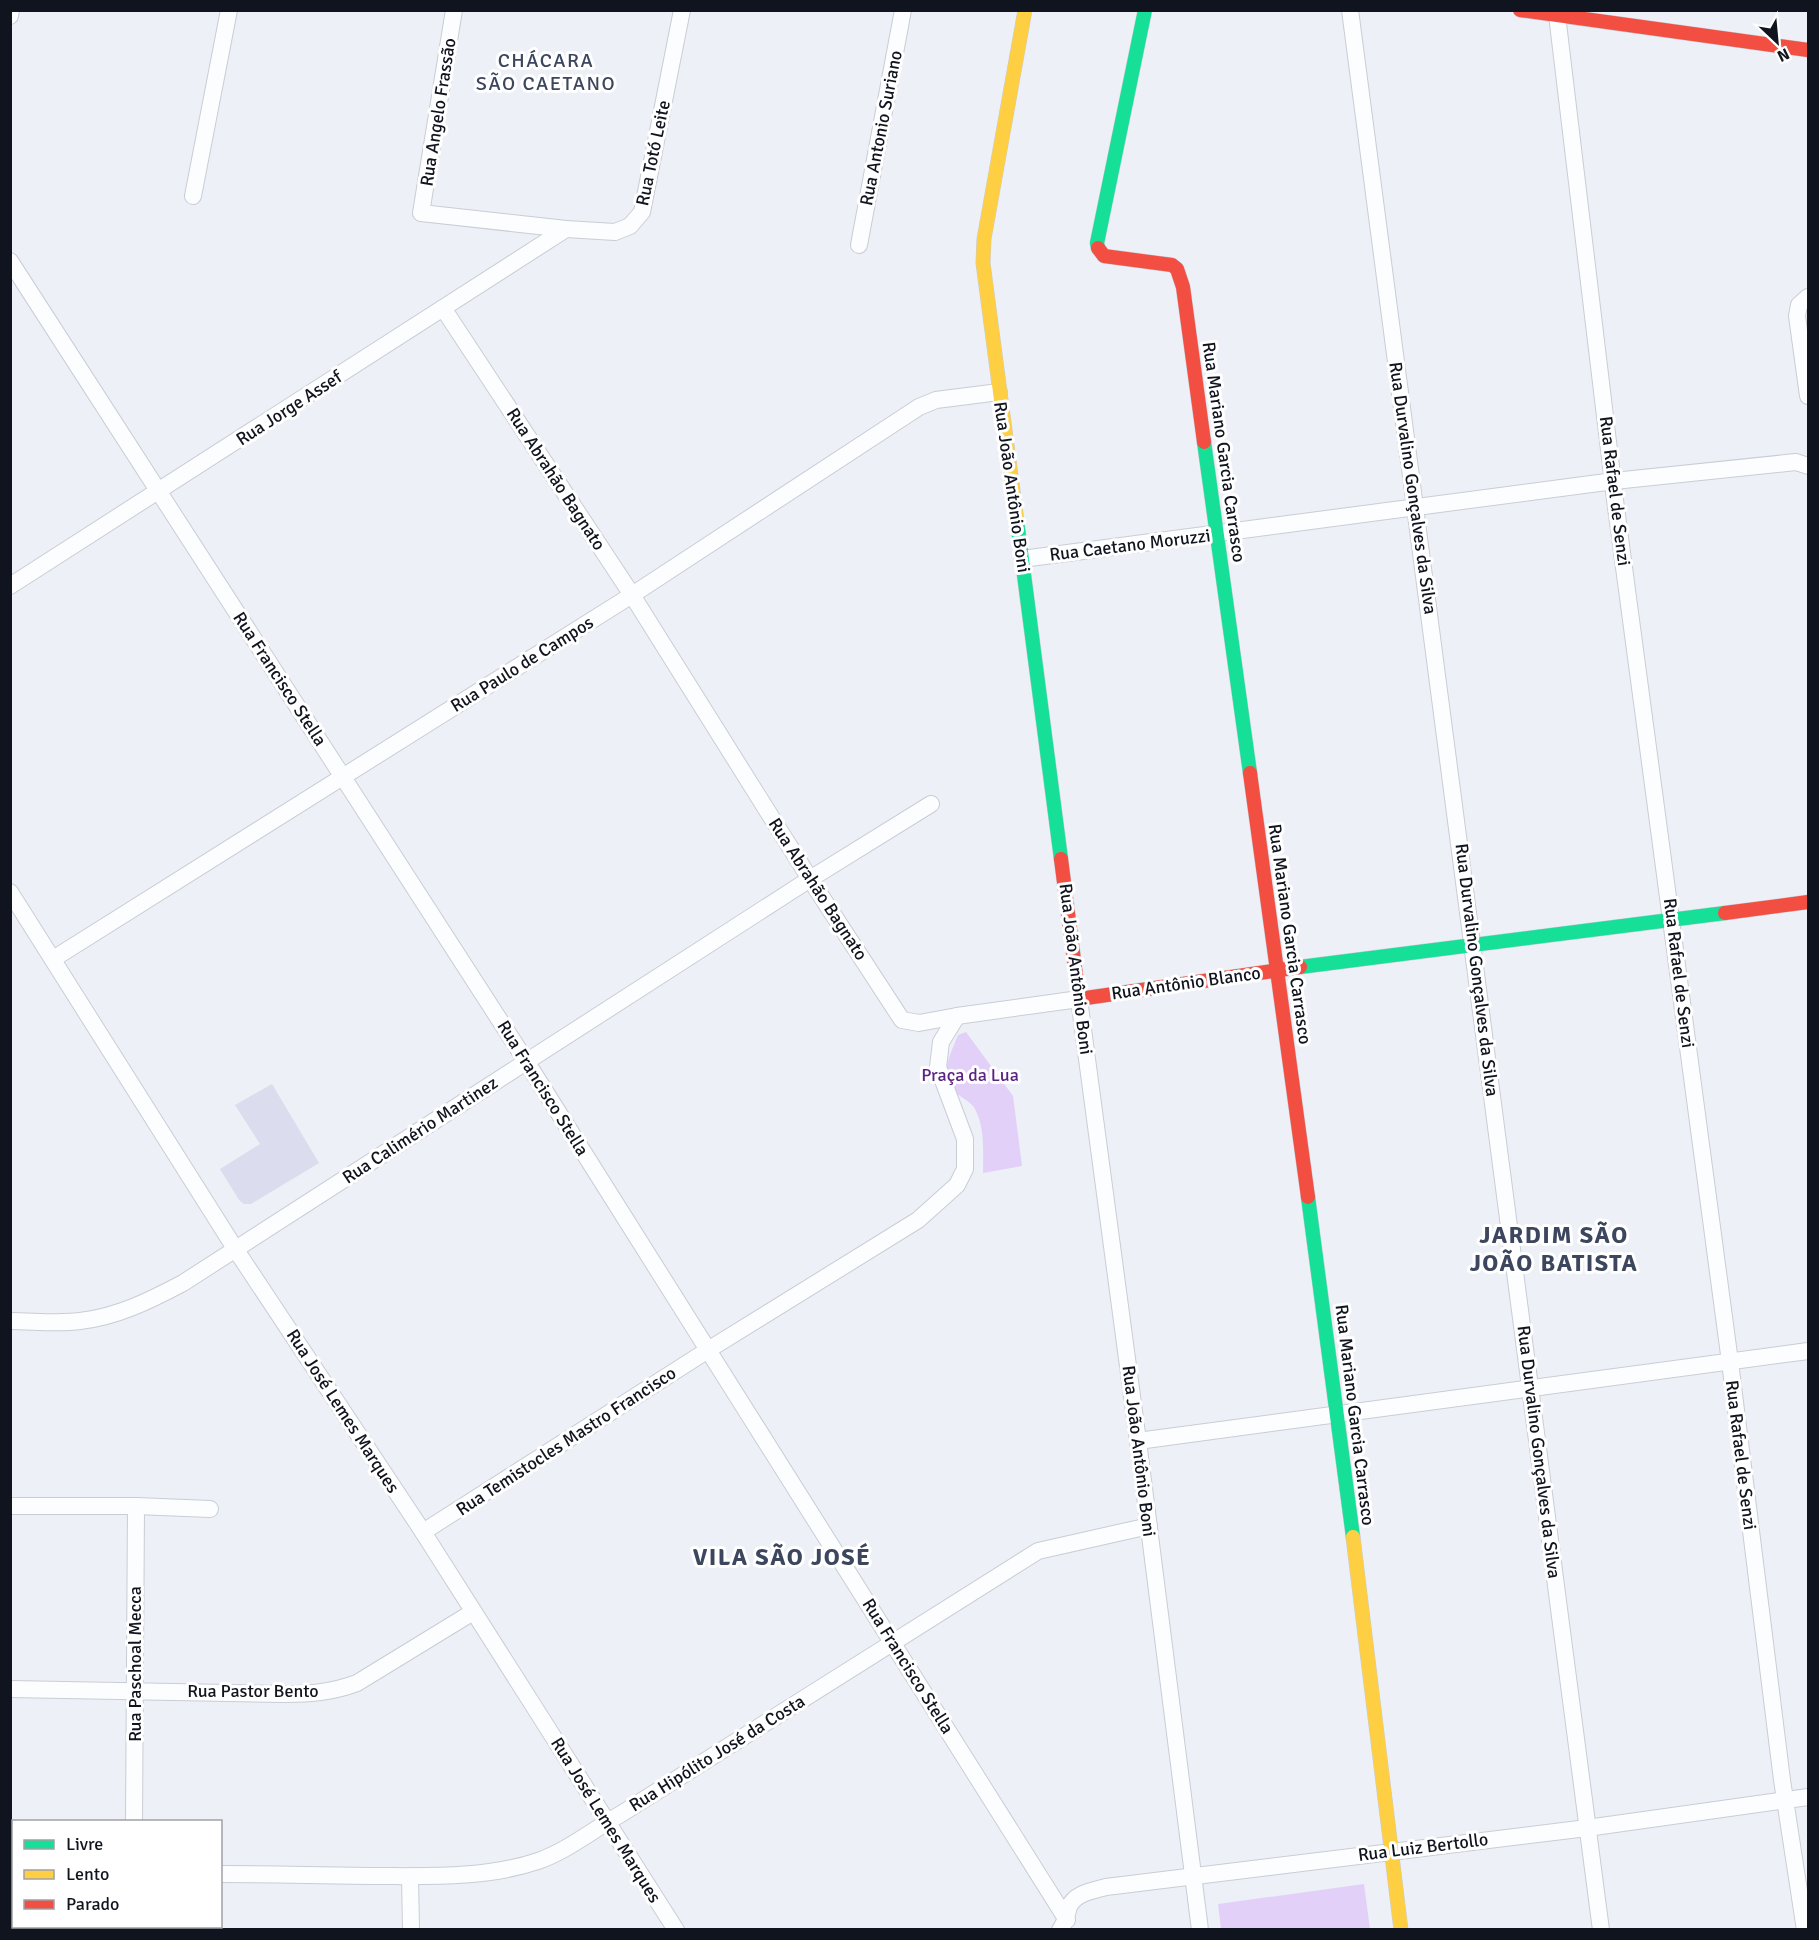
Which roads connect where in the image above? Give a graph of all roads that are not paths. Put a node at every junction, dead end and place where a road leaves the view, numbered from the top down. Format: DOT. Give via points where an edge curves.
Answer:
graph roads {
  1 [pos="11,10"];
  2 [pos="229,10"];
  3 [pos="454,10"];
  4 [pos="682,10"];
  5 [pos="903,10"];
  6 [pos="1025,10"];
  7 [pos="1145,10"];
  8 [pos="1350,10"];
  9 [pos="1520,10"];
  10 [pos="1557,15"];
  11 [pos="10,16"];
  12 [pos="1809,50"];
  13 [pos="193,196"];
  14 [pos="421,213"];
  15 [pos="566,229"];
  16 [pos="859,245"];
  17 [pos="10,261"];
  18 [pos="1804,301"];
  19 [pos="443,308"];
  20 [pos="999,392"];
  21 [pos="1809,396"];
  22 [pos="1809,466"];
  23 [pos="1614,481"];
  24 [pos="159,492"];
  25 [pos="1416,507"];
  26 [pos="1218,534"];
  27 [pos="1022,559"];
  28 [pos="10,586"];
  29 [pos="632,595"];
  30 [pos="342,777"];
  31 [pos="932,804"];
  32 [pos="810,879"];
  33 [pos="10,892"];
  34 [pos="1809,902"];
  35 [pos="1672,919"];
  36 [pos="1473,944"];
  37 [pos="53,959"];
  38 [pos="1276,970"];
  39 [pos="1079,999"];
  40 [pos="957,1016"];
  41 [pos="526,1061"];
  42 [pos="236,1250"];
  43 [pos="10,1321"];
  44 [pos="708,1350"];
  45 [pos="1809,1351"];
  46 [pos="1730,1362"];
  47 [pos="1531,1388"];
  48 [pos="1338,1415"];
  49 [pos="1138,1441"];
  50 [pos="10,1506"];
  51 [pos="136,1506"];
  52 [pos="210,1509"];
  53 [pos="1149,1526"];
  54 [pos="423,1532"];
  55 [pos="473,1612"];
  56 [pos="894,1642"];
  57 [pos="10,1689"];
  58 [pos="136,1690"];
  59 [pos="1809,1797"];
  60 [pos="1785,1800"];
  61 [pos="134,1820"];
  62 [pos="608,1821"];
  63 [pos="1587,1828"];
  64 [pos="1391,1851"];
  65 [pos="222,1874"];
  66 [pos="1193,1875"];
  67 [pos="410,1876"];
  68 [pos="1064,1924"];
  69 [pos="411,1929"];
  70 [pos="676,1929"];
  71 [pos="1200,1929"];
  72 [pos="1401,1929"];
  73 [pos="1601,1929"];
  74 [pos="1805,1929"];
  1 -- 11 [label="street"];
  2 -- 13 [label="street"];
  3 -- 14 [label="street, Rua Angelo Frassão"];
  4 -- 15 [label="street, Rua Totó Leite" via="642,212 630,226 615,232"];
  5 -- 16 [label="street, Rua Antonio Suriano"];
  6 -- 20 [label="street, Rua João Antônio Boni" via="984,239 983,263"];
  7 -- 26 [label="street, Rua Mariano Garcia Carrasco" via="1097,243 1104,256 1172,265 1180,276"];
  8 -- 25 [label="street, Rua Durvalino Gonçalves da Silva"];
  9 -- 10 [label="street"];
  10 -- 12 [label="street"];
  10 -- 23 [label="street, Rua Rafael de Senzi"];
  14 -- 15 [label="street, Rua Totó Leite"];
  15 -- 19 [label="street, Rua Jorge Assef"];
  17 -- 24 [label="street, Rua Francisco Stella"];
  18 -- 21 [label="street" via="1797,316"];
  19 -- 24 [label="street, Rua Jorge Assef"];
  19 -- 29 [label="street, Rua Abrahão Bagnato"];
  20 -- 27 [label="street, Rua João Antônio Boni"];
  20 -- 29 [label="street, Rua Paulo de Campos" via="936,400 919,407"];
  22 -- 23 [label="street, Rua Caetano Moruzzi" via="1796,462"];
  23 -- 25 [label="street, Rua Caetano Moruzzi"];
  23 -- 35 [label="street, Rua Rafael de Senzi"];
  24 -- 28 [label="street, Rua Jorge Assef"];
  24 -- 30 [label="street, Rua Francisco Stella"];
  25 -- 26 [label="street, Rua Caetano Moruzzi"];
  25 -- 36 [label="street, Rua Durvalino Gonçalves da Silva"];
  26 -- 27 [label="street, Rua Caetano Moruzzi"];
  26 -- 38 [label="street, Rua Mariano Garcia Carrasco"];
  27 -- 39 [label="street, Rua João Antônio Boni"];
  29 -- 30 [label="street, Rua Paulo de Campos"];
  29 -- 32 [label="street, Rua Abrahão Bagnato"];
  30 -- 37 [label="street, Rua Paulo de Campos"];
  30 -- 41 [label="street, Rua Francisco Stella"];
  31 -- 32 [label="street, Rua Calimério Martinez"];
  32 -- 40 [label="street, Rua Abrahão Bagnato" via="903,1020 919,1023"];
  32 -- 41 [label="street, Rua Calimério Martinez"];
  33 -- 37 [label="street, Rua José Lemes Marques"];
  34 -- 35 [label="street, Rua Antônio Blanco"];
  35 -- 36 [label="street, Rua Antônio Blanco"];
  35 -- 46 [label="street, Rua Rafael de Senzi"];
  36 -- 38 [label="street, Rua Antônio Blanco"];
  36 -- 47 [label="street, Rua Durvalino Gonçalves da Silva"];
  37 -- 42 [label="street, Rua José Lemes Marques"];
  38 -- 39 [label="street, Rua Antônio Blanco"];
  38 -- 48 [label="street, Rua Mariano Garcia Carrasco"];
  39 -- 40 [label="street, Rua Antônio Blanco"];
  39 -- 49 [label="street, Rua João Antônio Boni"];
  40 -- 44 [label="street" via="941,1042 938,1067 965,1139 964,1169 957,1185 918,1220"];
  41 -- 42 [label="street, Rua Calimério Martinez"];
  41 -- 44 [label="street, Rua Francisco Stella"];
  42 -- 43 [label="street, Rua Calimério Martinez" via="153,1299 118,1313 79,1322"];
  42 -- 54 [label="street, Rua José Lemes Marques"];
  44 -- 54 [label="street, Rua Temistocles Mastro Francisco"];
  44 -- 56 [label="street, Rua Francisco Stella"];
  45 -- 46 [label="street"];
  46 -- 47 [label="street"];
  46 -- 60 [label="street, Rua Rafael de Senzi"];
  47 -- 48 [label="street"];
  47 -- 63 [label="street, Rua Durvalino Gonçalves da Silva"];
  48 -- 49 [label="street"];
  48 -- 64 [label="street, Rua Mariano Garcia Carrasco"];
  49 -- 53 [label="street, Rua João Antônio Boni"];
  50 -- 51 [label="street"];
  51 -- 52 [label="street"];
  51 -- 58 [label="street, Rua Paschoal Mecca"];
  53 -- 56 [label="street, Rua Hipólito José da Costa" via="1038,1551"];
  53 -- 66 [label="street, Rua João Antônio Boni"];
  54 -- 55 [label="street, Rua José Lemes Marques"];
  55 -- 58 [label="street, Rua Pastor Bento" via="357,1683 336,1691 310,1694"];
  55 -- 62 [label="street, Rua José Lemes Marques"];
  56 -- 62 [label="street, Rua Hipólito José da Costa"];
  56 -- 68 [label="street, Rua Francisco Stella"];
  57 -- 58 [label="street, Rua Pastor Bento"];
  58 -- 61 [label="street, Rua Paschoal Mecca"];
  59 -- 60 [label="street, Rua Luiz Bertollo"];
  60 -- 63 [label="street, Rua Luiz Bertollo"];
  60 -- 74 [label="street, Rua Rafael de Senzi"];
  62 -- 67 [label="street, Rua Hipólito José da Costa" via="538,1861 486,1873"];
  62 -- 70 [label="street, Rua José Lemes Marques"];
  63 -- 64 [label="street, Rua Luiz Bertollo"];
  63 -- 73 [label="street, Rua Durvalino Gonçalves da Silva"];
  64 -- 66 [label="street, Rua Luiz Bertollo"];
  64 -- 72 [label="street, Rua Mariano Garcia Carrasco"];
  65 -- 67 [label="street, Rua Hipólito José da Costa"];
  66 -- 68 [label="street, Rua Luiz Bertollo" via="1081,1894 1070,1905"];
  66 -- 71 [label="street, Rua João Antônio Boni"];
  67 -- 69 [label="street"];
}
